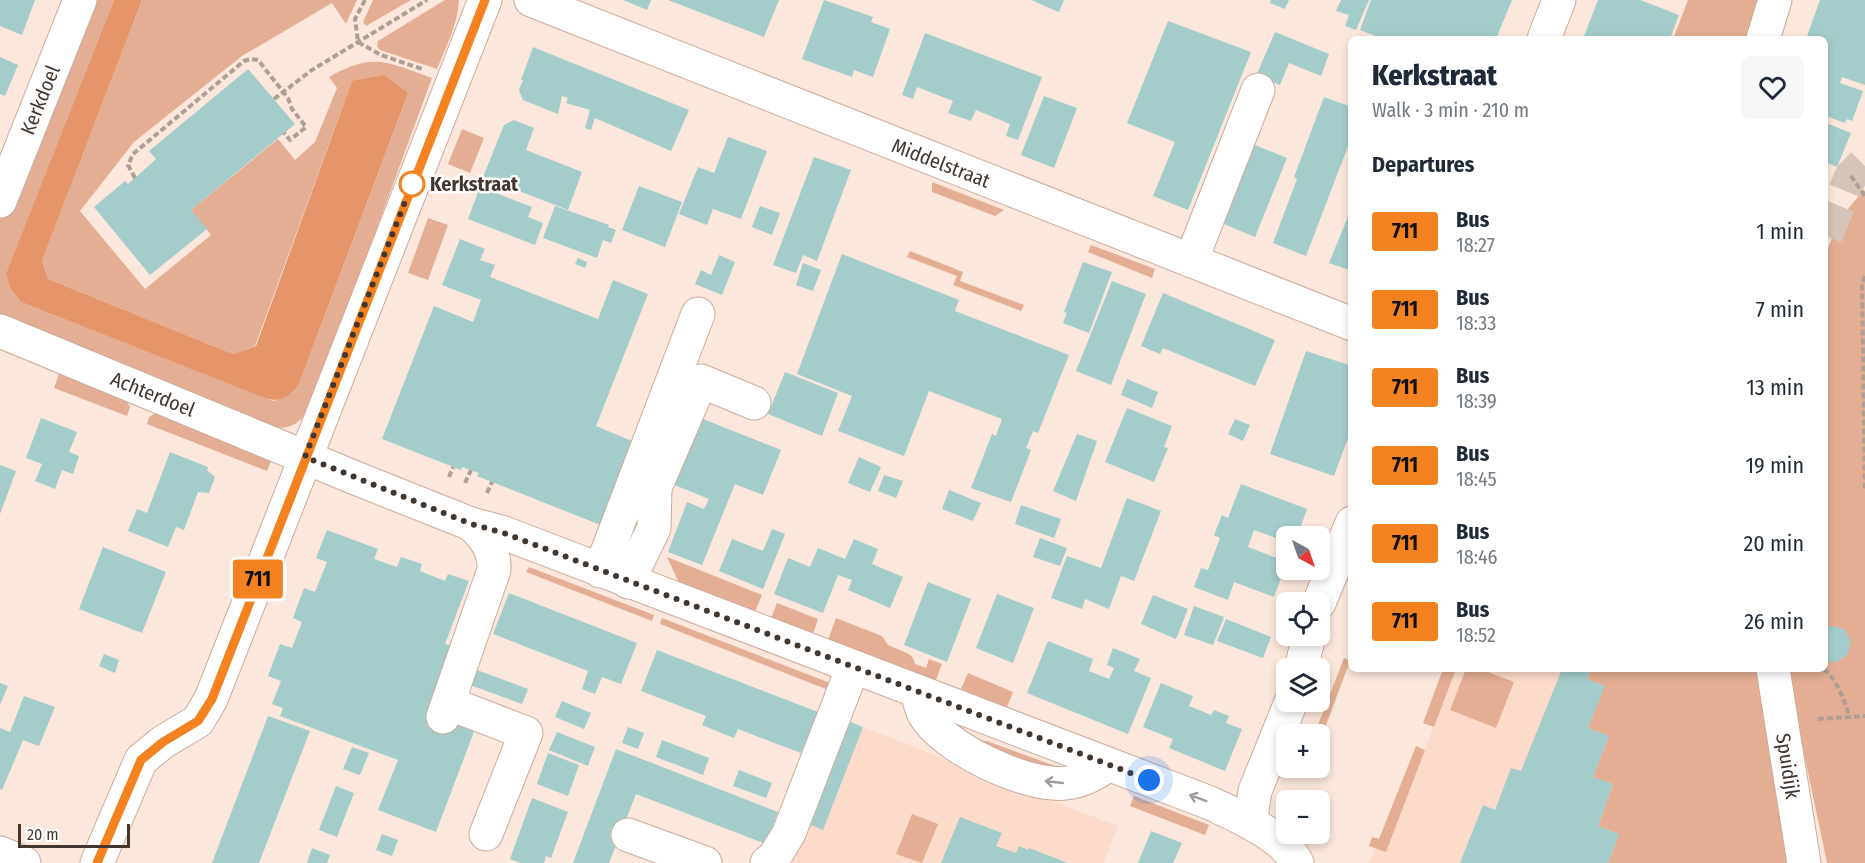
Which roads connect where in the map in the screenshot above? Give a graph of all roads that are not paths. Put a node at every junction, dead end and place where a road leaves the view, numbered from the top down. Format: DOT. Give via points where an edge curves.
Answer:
graph roads {
  1 [pos="80,0"];
  2 [pos="485,0"];
  3 [pos="531,0"];
  4 [pos="1559,0"];
  5 [pos="1775,0"];
  6 [pos="1545,36"];
  7 [pos="1764,36"];
  8 [pos="1258,90"];
  9 [pos="0,201"];
  10 [pos="1191,261"];
  11 [pos="698,314"];
  12 [pos="1348,322"];
  13 [pos="0,332"];
  14 [pos="754,403"];
  15 [pos="305,457"];
  16 [pos="471,524"];
  17 [pos="1348,533"];
  18 [pos="614,576"];
  19 [pos="1324,592"];
  20 [pos="853,667"];
  21 [pos="1774,672"];
  22 [pos="1287,712"];
  23 [pos="1250,823"];
  24 [pos="486,834"];
  25 [pos="628,835"];
  26 [pos="0,853"];
  27 [pos="24,863"];
  28 [pos="97,863"];
  29 [pos="705,863"];
  30 [pos="767,863"];
  31 [pos="1297,863"];
  32 [pos="1804,863"];
  1 -- 9 [label="street, Kerkdoel"];
  2 -- 15 [label="street"];
  3 -- 10 [label="street, Middelstraat"];
  4 -- 6 [label="street"];
  5 -- 7 [label="street"];
  8 -- 10 [label="street"];
  10 -- 12 [label="street, Middelstraat"];
  11 -- 18 [label="street"];
  13 -- 15 [label="street, Achterdoel"];
  14 -- 18 [label="street" via="701,381 655,488 654,528"];
  15 -- 16 [label="street, Achterdoel"];
  15 -- 28 [label="street" via="212,699 198,721 141,760"];
  16 -- 18 [label="street, Achterdoel"];
  16 -- 24 [label="street" via="490,546 494,570 445,710 526,733"];
  17 -- 19 [label="street"];
  18 -- 20 [label="street, Achterdoel"];
  23 -- 20 [label="street, Achterdoel, one-way" via="1210,803"];
  20 -- 30 [label="street" via="789,832"];
  21 -- 32 [label="street, Spuidijk"];
  22 -- 23 [label="street" via="1255,791"];
  23 -- 31 [label="street, Achterdoel" via="1281,843"];
  25 -- 29 [label="street"];
  26 -- 27 [label="street"];
}
